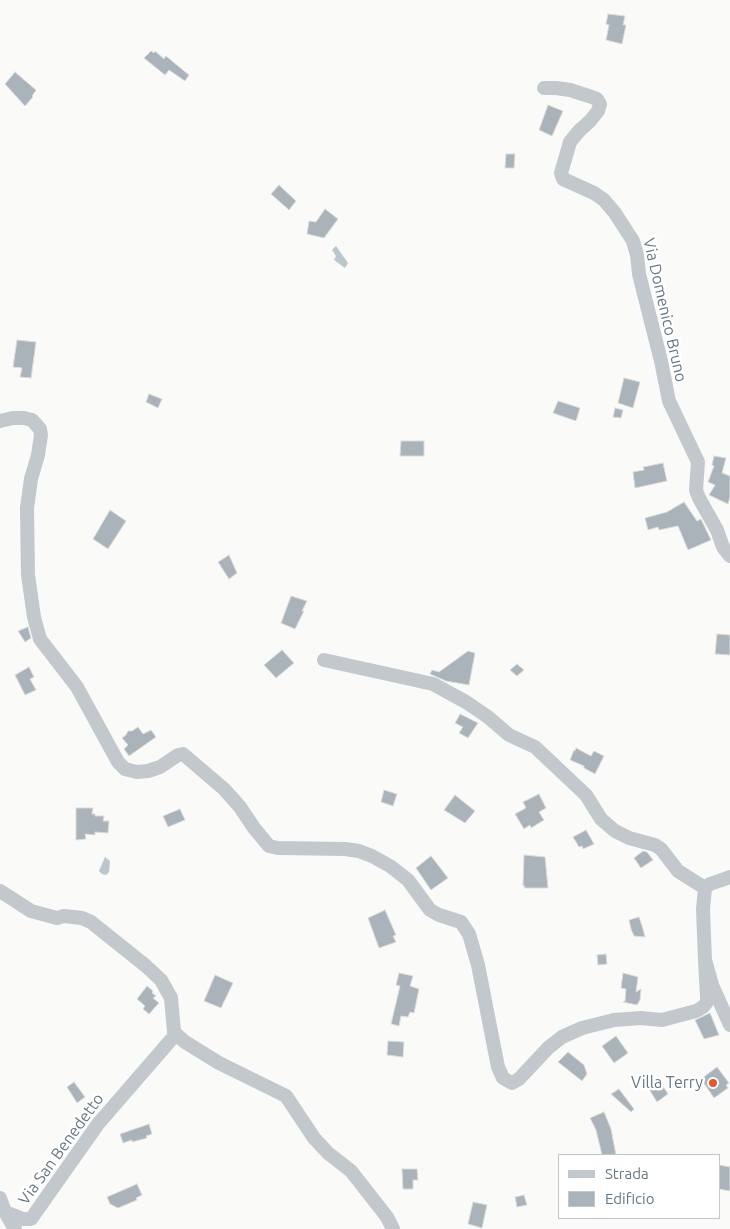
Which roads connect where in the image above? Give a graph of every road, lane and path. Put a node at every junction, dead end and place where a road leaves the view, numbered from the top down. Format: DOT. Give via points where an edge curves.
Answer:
graph roads {
  1 [pos="544,88"];
  2 [pos="0,421"];
  3 [pos="730,556"];
  4 [pos="324,660"];
  5 [pos="730,877"];
  6 [pos="705,888"];
  7 [pos="0,891"];
  8 [pos="705,960"];
  9 [pos="730,1025"];
  10 [pos="176,1034"];
  11 [pos="0,1198"];
  12 [pos="6,1212"];
  13 [pos="15,1229"];
  14 [pos="393,1229"];
  1 -- 3 [label="street, Via Domenico Bruno" via="589,96 600,104 598,111 570,142 561,173 563,179 604,200 633,241 669,401 698,462 696,490"];
  2 -- 8 [label="street" via="24,418 32,420 40,429 27,508 28,576 34,617 40,639 77,687 118,762 125,769 148,771 184,754 224,789 269,846 345,849 372,856 408,880 430,910 460,922 469,934 476,957 498,1067 504,1078 512,1083 519,1079 548,1048 582,1028 614,1020 662,1020 703,1008 707,1002"];
  4 -- 6 [label="street" via="433,684 466,702 509,735 535,747 586,794 601,819 615,831 655,845 678,871"];
  5 -- 6 [label="street"];
  6 -- 8 [label="street"];
  7 -- 10 [label="street" via="31,911 91,922 146,966 172,998"];
  8 -- 9 [label="street"];
  10 -- 12 [label="street, Via San Benedetto" via="98,1124 31,1219"];
  10 -- 14 [label="street" via="219,1063 286,1096 314,1138 351,1171"];
  11 -- 12 [label="street"];
  12 -- 13 [label="street"];
}
